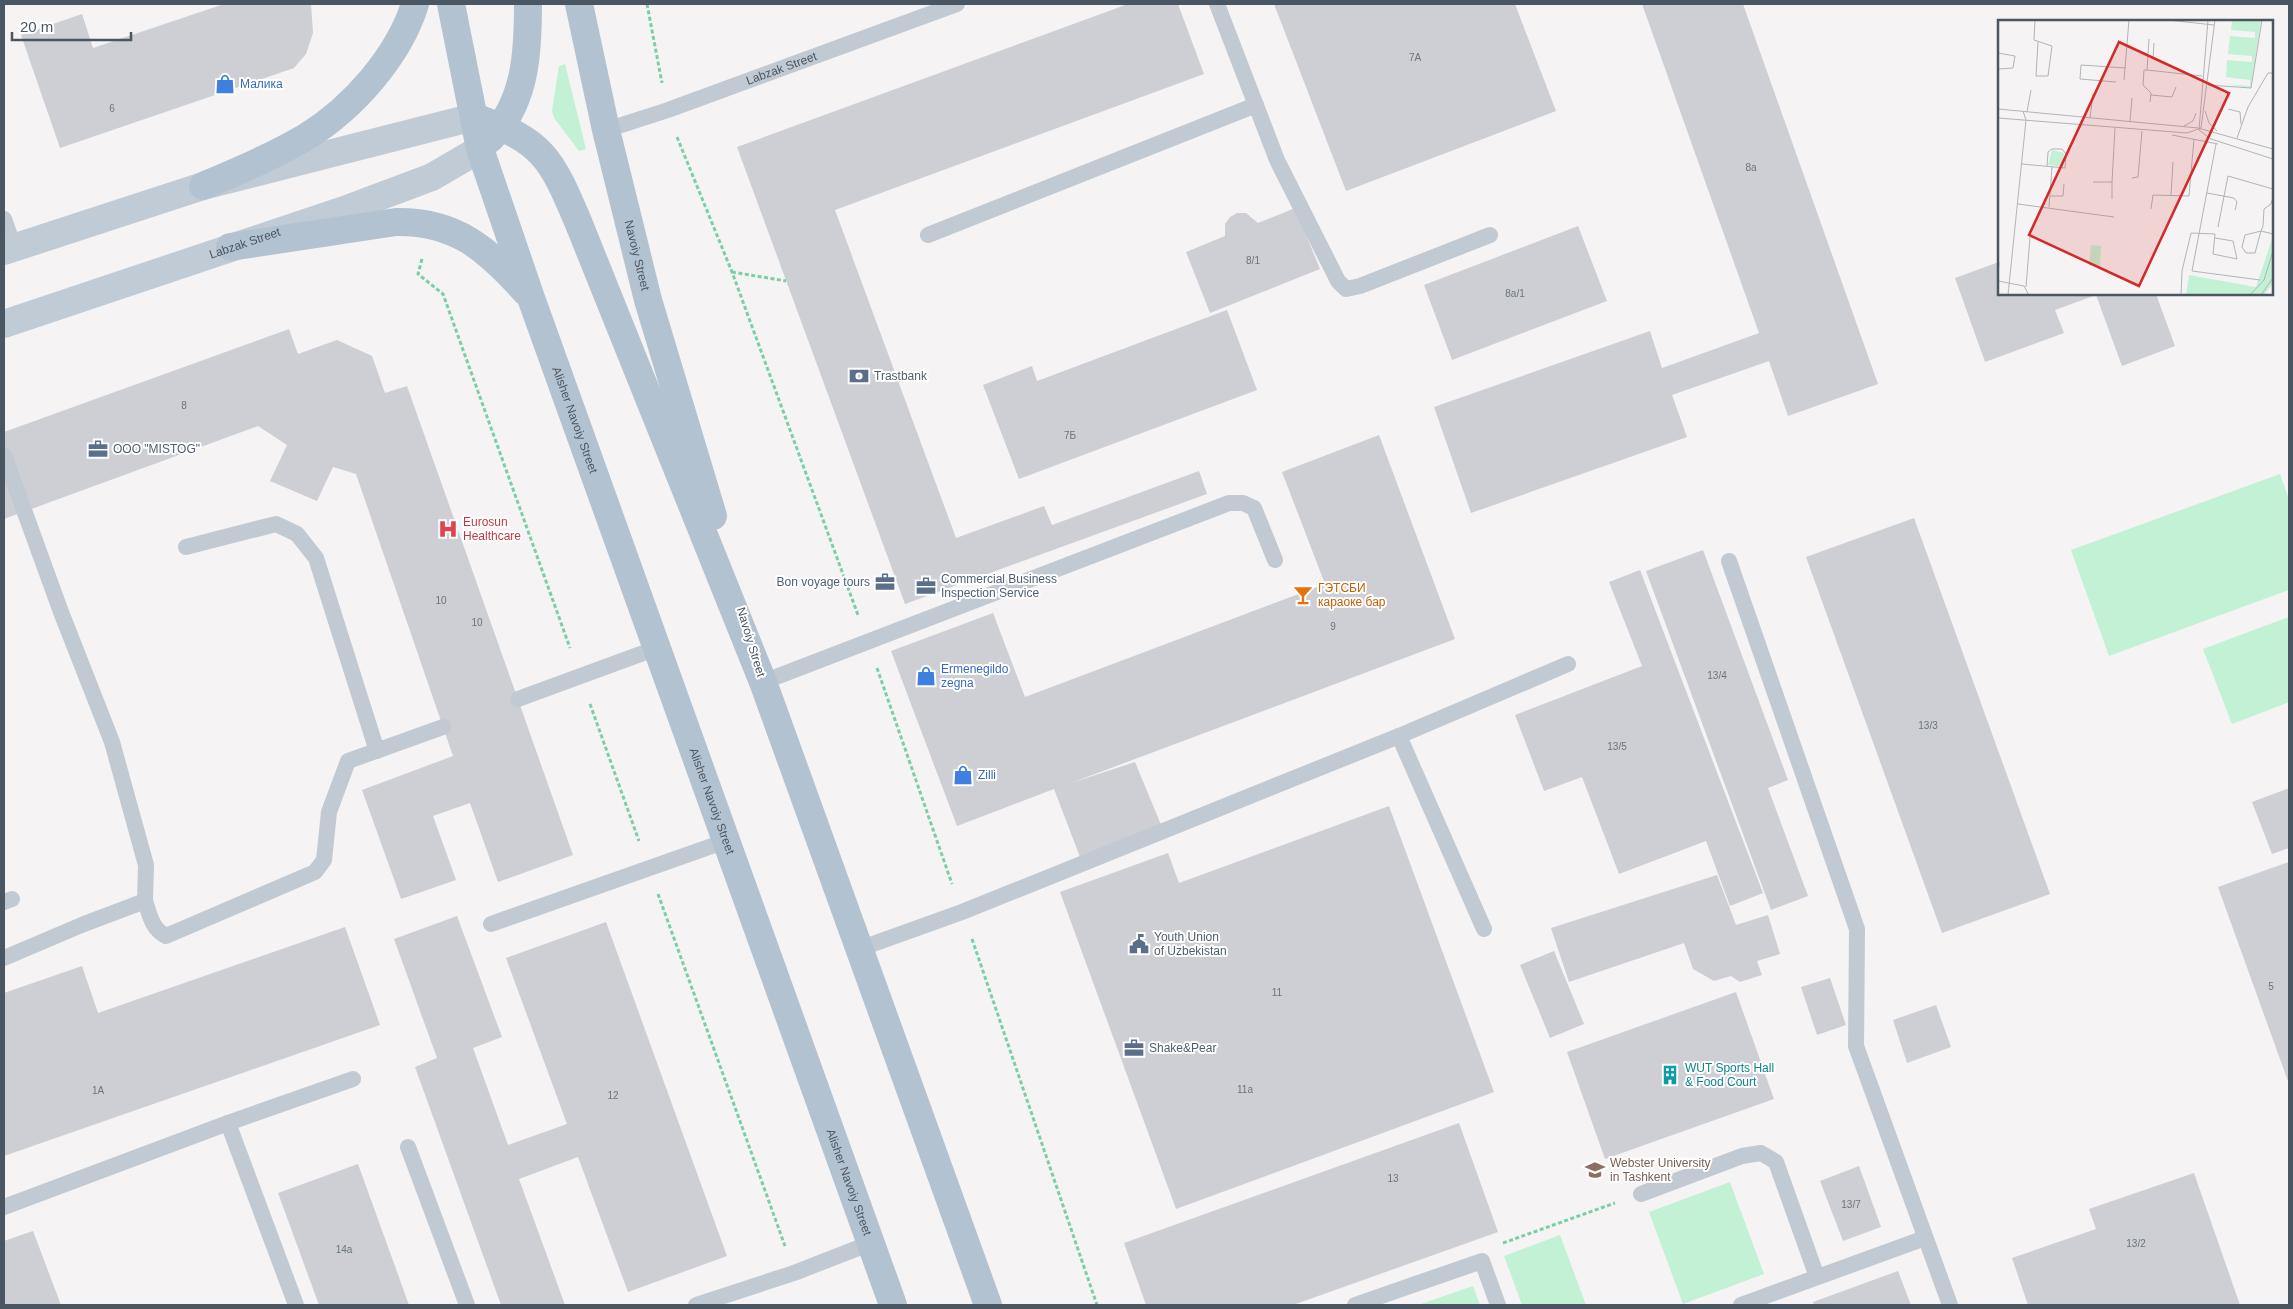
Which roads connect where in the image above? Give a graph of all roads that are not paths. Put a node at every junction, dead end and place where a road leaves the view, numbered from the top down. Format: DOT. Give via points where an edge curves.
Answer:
graph roads {
  1 [pos="415,4"];
  2 [pos="451,4"];
  3 [pos="528,4"];
  4 [pos="579,4"];
  5 [pos="957,4"];
  6 [pos="1217,4"];
  7 [pos="1256,105"];
  8 [pos="474,117"];
  9 [pos="502,127"];
  10 [pos="606,130"];
  11 [pos="480,149"];
  12 [pos="203,186"];
  13 [pos="4,219"];
  14 [pos="928,235"];
  15 [pos="1490,235"];
  16 [pos="230,247"];
  17 [pos="9,249"];
  18 [pos="531,298"];
  19 [pos="4,324"];
  20 [pos="4,455"];
  21 [pos="186,547"];
  22 [pos="1275,560"];
  23 [pos="1729,561"];
  24 [pos="656,648"];
  25 [pos="1568,664"];
  26 [pos="763,682"];
  27 [pos="518,699"];
  28 [pos="443,727"];
  29 [pos="1399,736"];
  30 [pos="377,751"];
  31 [pos="726,841"];
  32 [pos="145,901"];
  33 [pos="491,924"];
  34 [pos="1484,929"];
  35 [pos="859,949"];
  36 [pos="4,958"];
  37 [pos="353,1079"];
  38 [pos="228,1123"];
  39 [pos="408,1146"];
  40 [pos="1641,1194"];
  41 [pos="4,1207"];
  42 [pos="1924,1238"];
  43 [pos="871,1243"];
  44 [pos="1817,1277"];
  45 [pos="296,1305"];
  46 [pos="467,1305"];
  47 [pos="696,1305"];
  48 [pos="893,1305"];
  49 [pos="988,1305"];
  50 [pos="1355,1305"];
  51 [pos="1498,1305"];
  52 [pos="1741,1305"];
  53 [pos="1950,1305"];
  1 -- 12 [label="main road" via="406,29 386,62 349,102 307,136"];
  2 -- 8 [label="main road"];
  3 -- 9 [label="main road" via="522,82"];
  4 -- 10 [label="main road, Navoiy Street"];
  5 -- 10 [label="lane, Labzak Street"];
  6 -- 7 [label="lane"];
  7 -- 14 [label="lane"];
  7 -- 15 [label="lane" via="1277,160 1338,281 1346,289"];
  8 -- 9 [label="main road, Navoiy Street"];
  8 -- 11 [label="main road"];
  8 -- 12 [label="main road"];
  9 -- 11 [label="main road"];
  9 -- 26 [label="main road, Navoiy Street" via="532,144 559,177"];
  10 -- 26 [label="main road, Navoiy Street" via="648,300"];
  11 -- 16 [label="main road, Labzak Street" via="432,177"];
  11 -- 18 [label="main road"];
  12 -- 17 [label="main road"];
  13 -- 17 [label="lane"];
  16 -- 18 [label="main road" via="396,222 436,225 456,233 492,257"];
  16 -- 19 [label="main road, Labzak Street"];
  18 -- 24 [label="main road, Alisher Navoiy Street"];
  20 -- 32 [label="lane" via="112,742 146,865"];
  21 -- 30 [label="lane" via="276,524 298,534 316,558"];
  22 -- 26 [label="lane" via="1254,508 1243,503 1228,503"];
  23 -- 42 [label="lane" via="1857,929 1856,1046"];
  24 -- 27 [label="lane"];
  24 -- 31 [label="main road, Alisher Navoiy Street"];
  25 -- 29 [label="lane"];
  26 -- 35 [label="main road"];
  28 -- 30 [label="lane"];
  29 -- 34 [label="lane"];
  29 -- 35 [label="lane" via="962,912"];
  30 -- 32 [label="lane" via="348,761 329,812 324,860 315,872 166,936 152,922"];
  31 -- 33 [label="lane"];
  31 -- 43 [label="main road, Alisher Navoiy Street"];
  32 -- 36 [label="lane"];
  35 -- 49 [label="main road"];
  37 -- 38 [label="lane"];
  38 -- 41 [label="lane"];
  38 -- 45 [label="lane"];
  39 -- 46 [label="lane"];
  40 -- 44 [label="lane" via="1742,1156 1761,1153 1776,1162"];
  42 -- 44 [label="lane"];
  42 -- 53 [label="lane"];
  43 -- 47 [label="lane" via="794,1273"];
  43 -- 48 [label="main road, Alisher Navoiy Street"];
  44 -- 52 [label="lane"];
  50 -- 51 [label="lane" via="1482,1261"];
}
